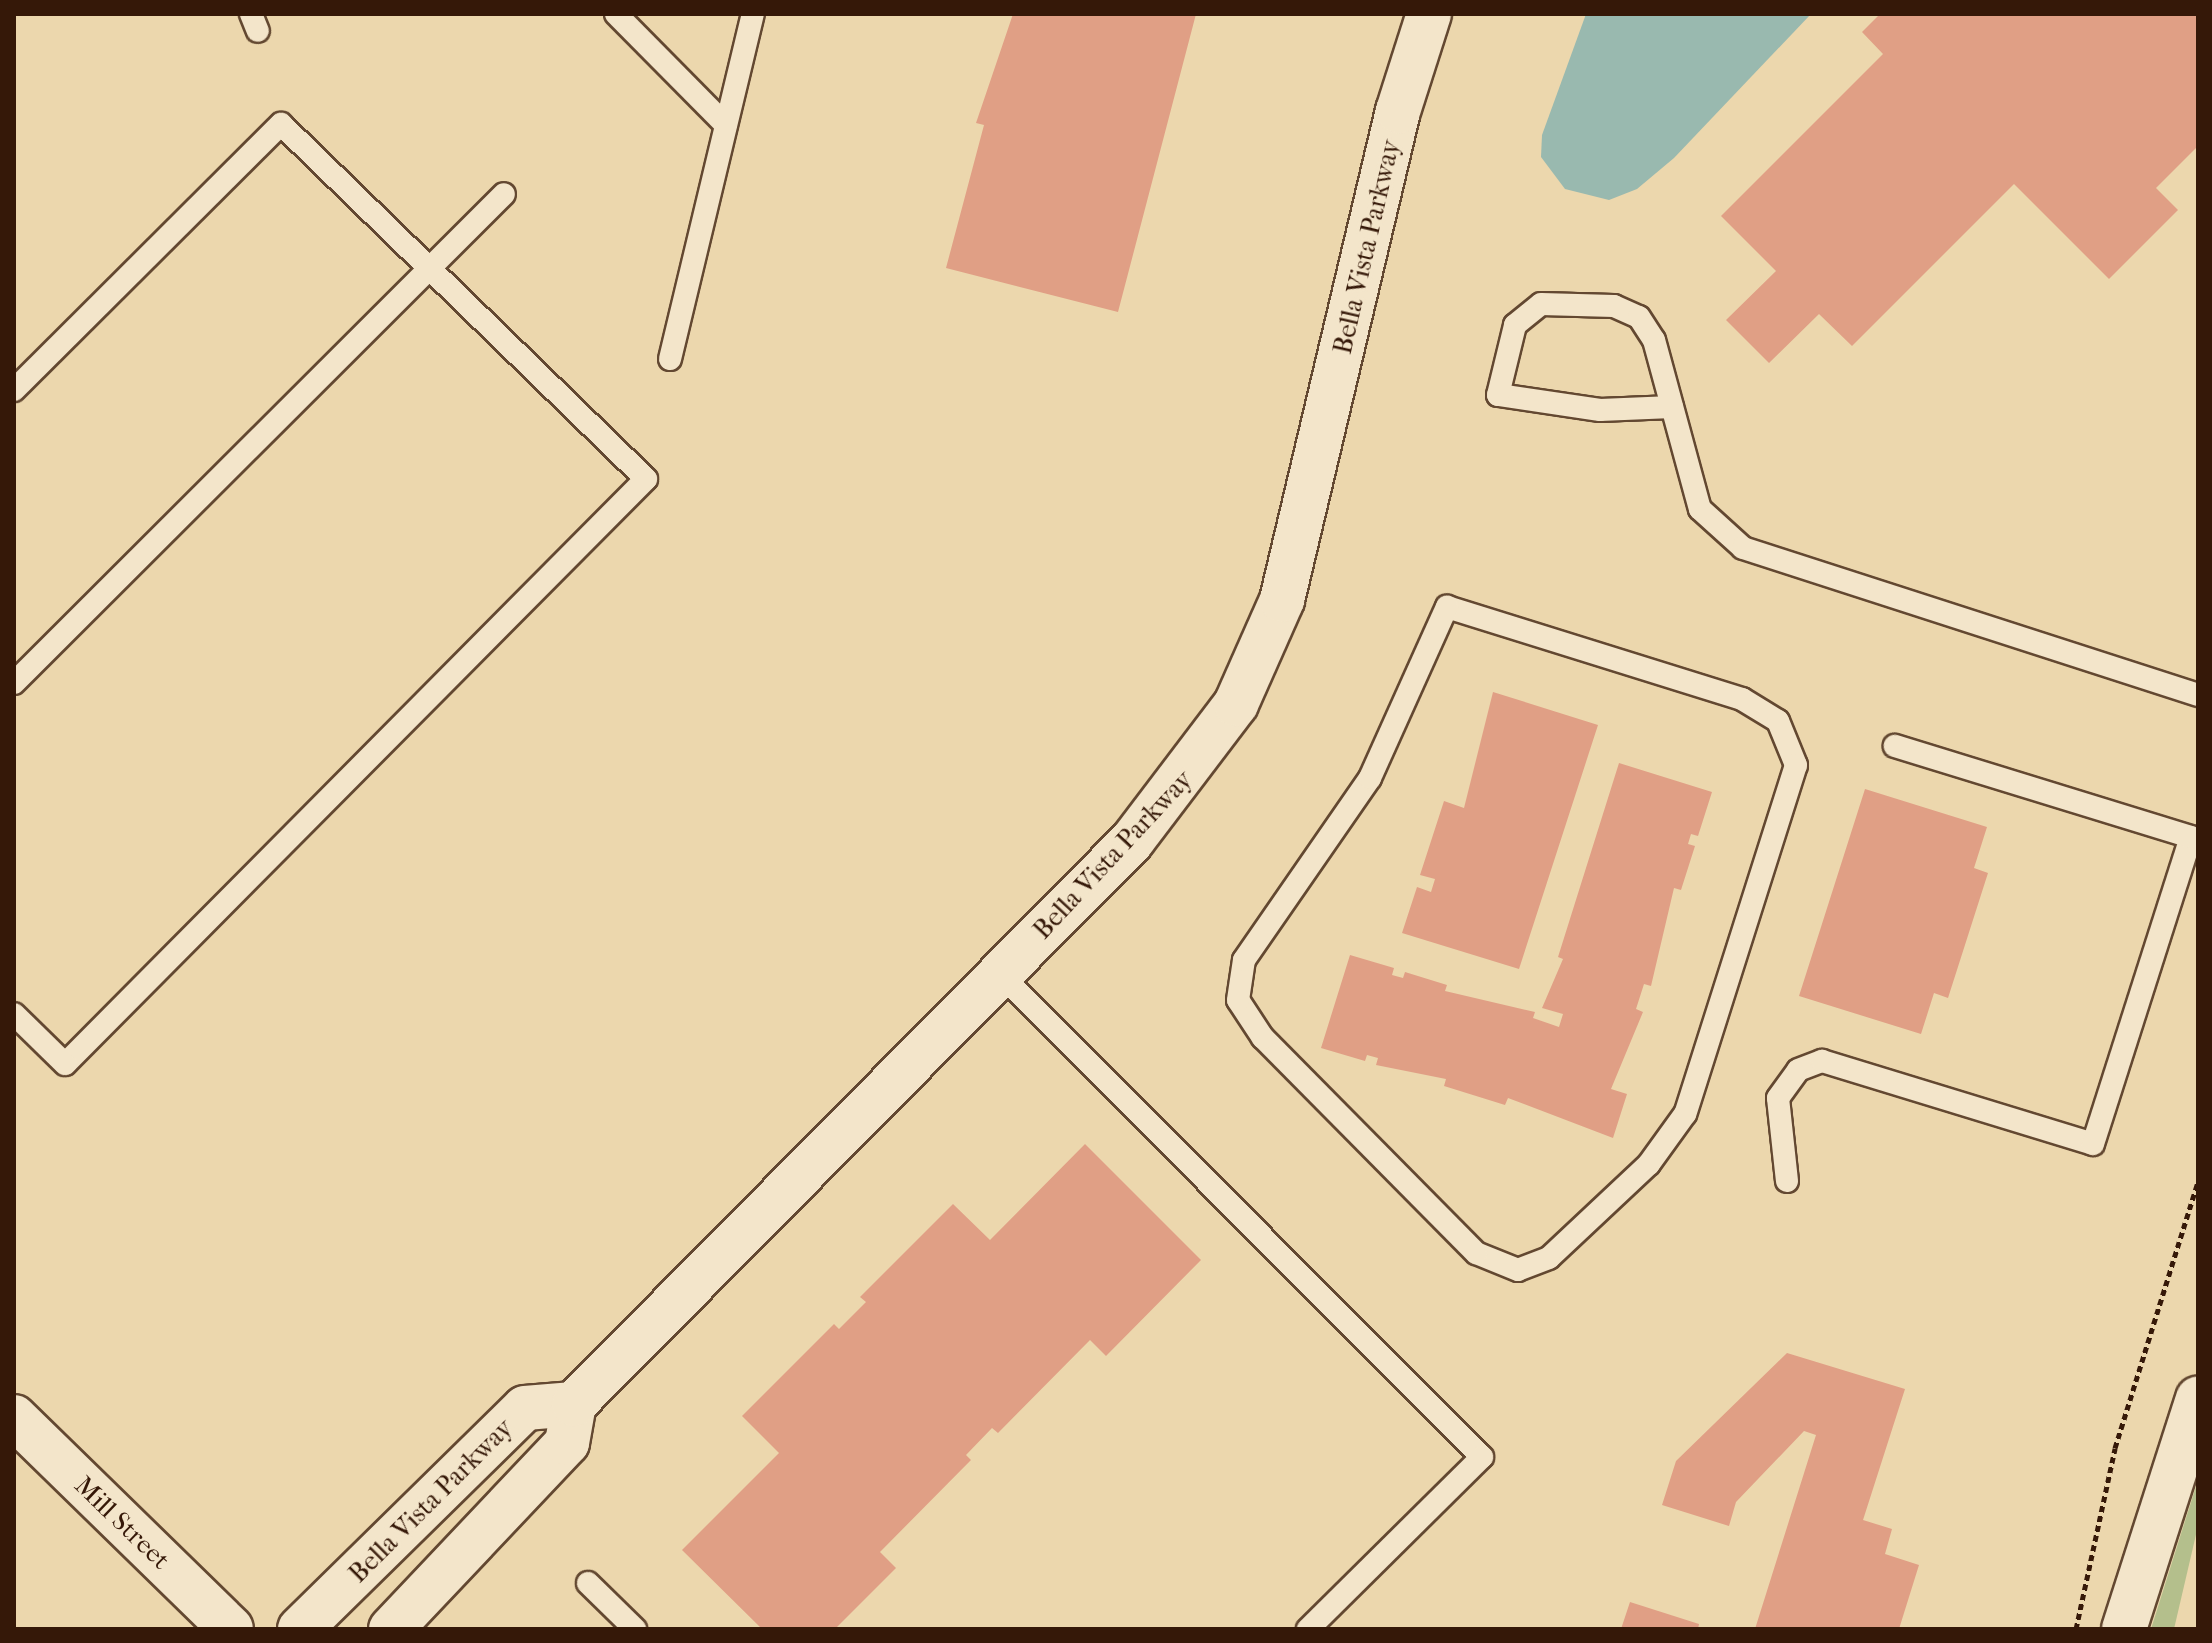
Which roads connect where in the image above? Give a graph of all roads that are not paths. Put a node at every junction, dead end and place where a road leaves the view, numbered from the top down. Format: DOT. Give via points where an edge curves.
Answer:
graph roads {
  1 [pos="616,14"];
  2 [pos="753,14"];
  3 [pos="1429,14"];
  4 [pos="726,125"];
  5 [pos="504,194"];
  6 [pos="432,266"];
  7 [pos="670,359"];
  8 [pos="14,390"];
  9 [pos="1672,407"];
  10 [pos="1447,607"];
  11 [pos="14,683"];
  12 [pos="2198,695"];
  13 [pos="1895,746"];
  14 [pos="1000,974"];
  15 [pos="14,1014"];
  16 [pos="1787,1181"];
  17 [pos="2198,1399"];
  18 [pos="574,1404"];
  19 [pos="14,1417"];
  20 [pos="588,1583"];
  21 [pos="231,1629"];
  22 [pos="300,1629"];
  23 [pos="391,1629"];
  24 [pos="635,1629"];
  25 [pos="1308,1629"];
  26 [pos="2124,1629"];
  1 -- 4 [label="lane"];
  2 -- 4 [label="lane"];
  3 -- 14 [label="street, Bella Vista Parkway" via="1398,111 1304,518 1256,663 1165,805"];
  4 -- 7 [label="lane"];
  5 -- 6 [label="lane"];
  6 -- 8 [label="lane" via="281,124"];
  6 -- 11 [label="lane"];
  6 -- 15 [label="lane" via="646,479 65,1064"];
  9 -- 9 [label="lane" via="1648,325 1628,310 1541,304 1515,325 1498,395 1600,410"];
  9 -- 12 [label="lane" via="1700,509 1743,548"];
  10 -- 10 [label="lane" via="1370,778 1244,960 1238,1000 1263,1038 1476,1253 1518,1270 1549,1258 1649,1164 1685,1114 1796,765 1778,721 1742,699"];
  13 -- 16 [label="lane" via="2191,837 2093,1144 1822,1061 1798,1070 1778,1098"];
  14 -- 18 [label="street, Bella Vista Parkway"];
  14 -- 25 [label="lane" via="1482,1457"];
  17 -- 26 [label="street"];
  18 -- 22 [label="street, Bella Vista Parkway" via="525,1408"];
  18 -- 23 [label="street" via="567,1443"];
  19 -- 21 [label="street, Mill Street"];
  20 -- 24 [label="lane"];
}
